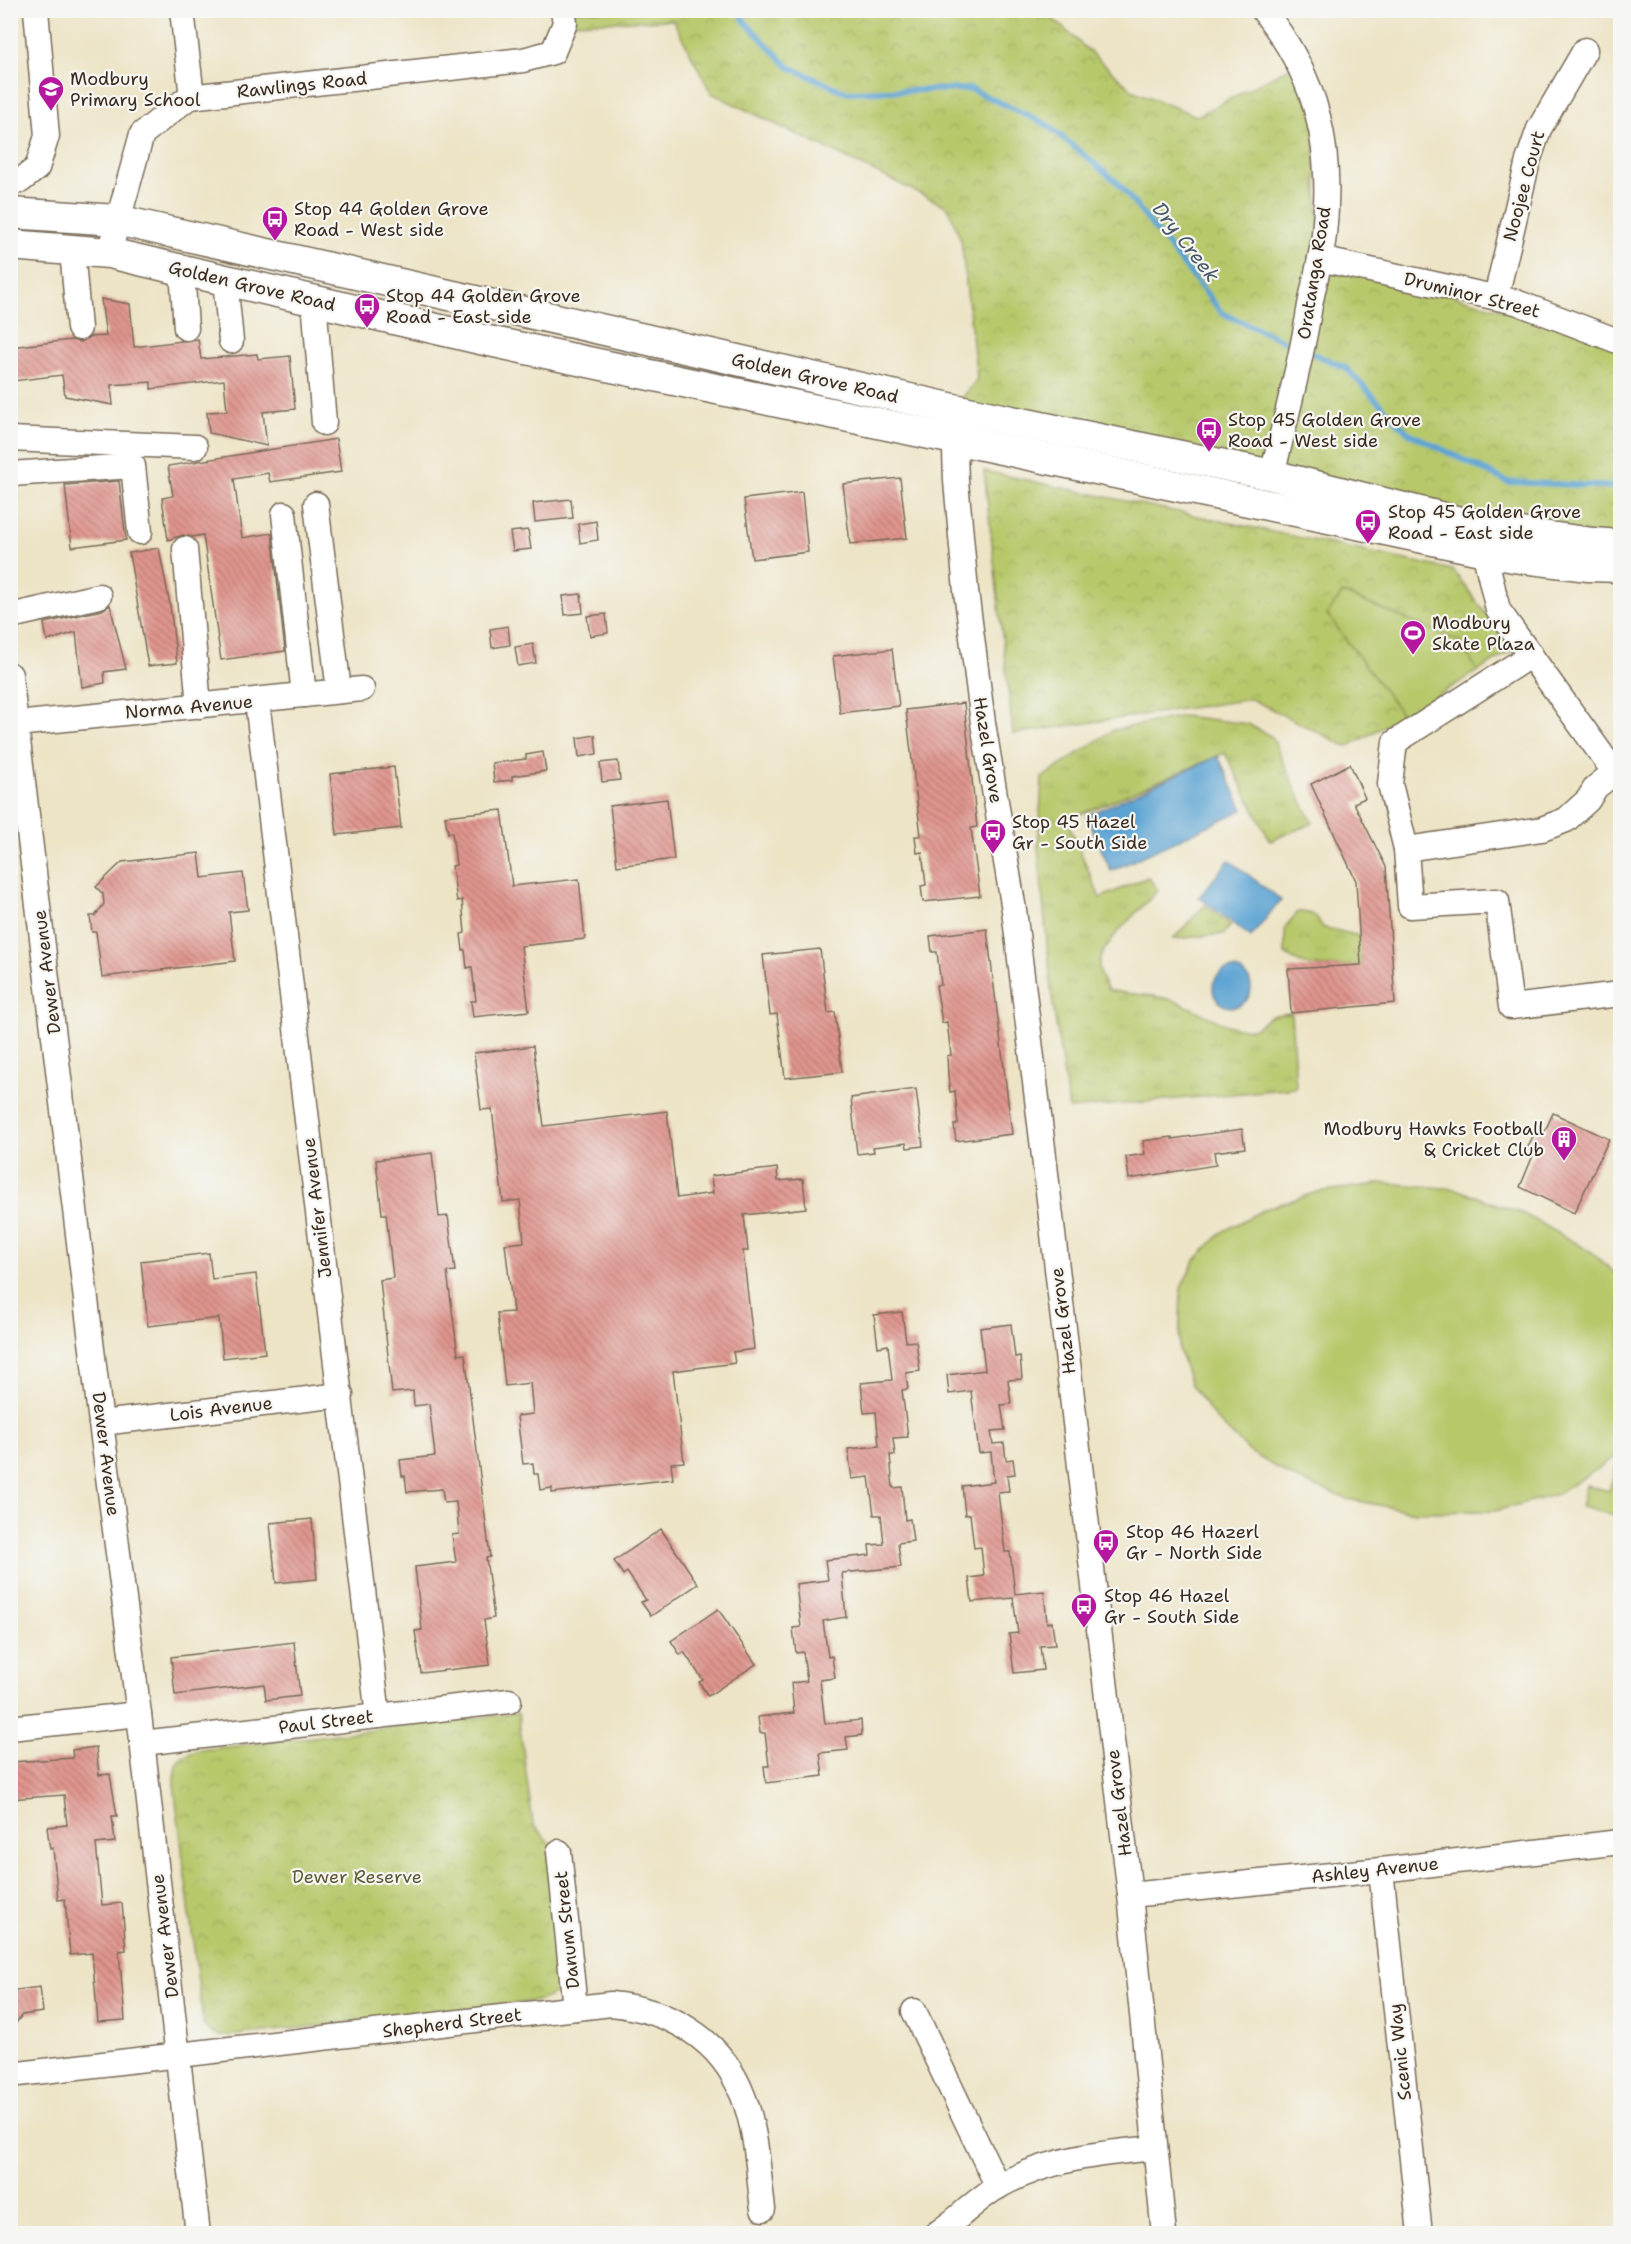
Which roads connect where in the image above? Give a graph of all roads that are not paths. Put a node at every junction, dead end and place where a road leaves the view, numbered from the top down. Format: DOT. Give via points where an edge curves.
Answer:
graph roads {
  1 [pos="36,10"];
  2 [pos="182,10"];
  3 [pos="563,10"];
  4 [pos="1263,10"];
  5 [pos="1585,50"];
  6 [pos="192,97"];
  7 [pos="10,182"];
  8 [pos="10,213"];
  9 [pos="117,220"];
  10 [pos="10,245"];
  11 [pos="72,250"];
  12 [pos="109,253"];
  13 [pos="1320,259"];
  14 [pos="182,270"];
  15 [pos="225,280"];
  16 [pos="1496,297"];
  17 [pos="314,300"];
  18 [pos="79,328"];
  19 [pos="186,328"];
  20 [pos="231,341"];
  21 [pos="1620,342"];
  22 [pos="324,423"];
  23 [pos="954,424"];
  24 [pos="10,439"];
  25 [pos="195,447"];
  26 [pos="10,474"];
  27 [pos="1272,475"];
  28 [pos="316,504"];
  29 [pos="1265,505"];
  30 [pos="284,514"];
  31 [pos="140,532"];
  32 [pos="1484,539"];
  33 [pos="1620,545"];
  34 [pos="185,549"];
  35 [pos="1620,567"];
  36 [pos="99,596"];
  37 [pos="10,616"];
  38 [pos="1531,656"];
  39 [pos="10,675"];
  40 [pos="304,695"];
  41 [pos="257,701"];
  42 [pos="199,706"];
  43 [pos="16,724"];
  44 [pos="1618,776"];
  45 [pos="20,827"];
  46 [pos="1406,849"];
  47 [pos="1620,994"];
  48 [pos="341,1395"];
  49 [pos="101,1423"];
  50 [pos="509,1701"];
  51 [pos="139,1714"];
  52 [pos="378,1716"];
  53 [pos="10,1728"];
  54 [pos="142,1743"];
  55 [pos="1620,1842"];
  56 [pos="559,1852"];
  57 [pos="1381,1870"];
  58 [pos="1130,1895"];
  59 [pos="575,2008"];
  60 [pos="914,2011"];
  61 [pos="178,2055"];
  62 [pos="10,2075"];
  63 [pos="1155,2148"];
  64 [pos="998,2187"];
  65 [pos="763,2209"];
  66 [pos="198,2234"];
  67 [pos="936,2234"];
  68 [pos="1164,2234"];
  69 [pos="1420,2234"];
  1 -- 7 [label="street" via="47,136 36,168 20,181"];
  2 -- 6 [label="street"];
  3 -- 6 [label="street, Rawlings Road" via="565,24 554,52 523,60"];
  4 -- 13 [label="street, Oratanga Road" via="1298,63 1313,97 1324,141 1328,174"];
  5 -- 16 [label="street, Noojee Court" via="1539,129"];
  6 -- 9 [label="street, Rawlings Road" via="142,134"];
  8 -- 9 [label="main road, Golden Grove Road"];
  9 -- 12 [label="street, Rawlings Road"];
  9 -- 23 [label="main road, Golden Grove Road"];
  10 -- 11 [label="main road, Golden Grove Road"];
  11 -- 12 [label="main road, Golden Grove Road"];
  11 -- 18 [label="street"];
  12 -- 14 [label="main road, Golden Grove Road"];
  13 -- 16 [label="street, Druminor Street"];
  13 -- 27 [label="street, Oratanga Road"];
  14 -- 15 [label="main road, Golden Grove Road"];
  14 -- 19 [label="street"];
  15 -- 17 [label="main road, Golden Grove Road"];
  15 -- 20 [label="street"];
  16 -- 21 [label="street, Druminor Street"];
  17 -- 22 [label="street"];
  17 -- 23 [label="main road, Golden Grove Road" via="484,340"];
  23 -- 27 [label="main road, Golden Grove Road"];
  23 -- 29 [label="main road, Golden Grove Road"];
  23 -- 58 [label="street, Hazel Grove" via="966,591 982,723 1014,910"];
  24 -- 25 [label="street"];
  26 -- 31 [label="street" via="133,466"];
  27 -- 29 [label="main road"];
  27 -- 32 [label="main road, Golden Grove Road"];
  28 -- 40 [label="street, Norma Avenue" via="351,690"];
  29 -- 32 [label="main road, Golden Grove Road"];
  30 -- 40 [label="street"];
  32 -- 33 [label="main road, Golden Grove Road"];
  32 -- 35 [label="main road, Golden Grove Road" via="1568,563"];
  32 -- 38 [label="street" via="1498,610"];
  34 -- 42 [label="street"];
  36 -- 37 [label="street"];
  38 -- 44 [label="street"];
  38 -- 46 [label="street" via="1395,742 1390,784"];
  39 -- 43 [label="street, Dewer Avenue"];
  40 -- 41 [label="street, Norma Avenue"];
  41 -- 42 [label="street, Norma Avenue"];
  41 -- 48 [label="street, Jennifer Avenue"];
  42 -- 43 [label="street, Norma Avenue"];
  43 -- 45 [label="street, Dewer Avenue"];
  44 -- 46 [label="street" via="1596,787 1566,820 1542,829"];
  45 -- 49 [label="street, Dewer Avenue"];
  46 -- 47 [label="street" via="1410,906 1497,901 1510,1007"];
  48 -- 49 [label="street, Lois Avenue"];
  48 -- 52 [label="street, Jennifer Avenue"];
  49 -- 51 [label="street, Dewer Avenue"];
  50 -- 52 [label="street, Paul Street"];
  51 -- 53 [label="street"];
  51 -- 54 [label="street, Dewer Avenue"];
  52 -- 54 [label="street, Paul Street"];
  54 -- 61 [label="street, Dewer Avenue"];
  55 -- 57 [label="street, Ashley Avenue"];
  56 -- 59 [label="street, Danum Street"];
  57 -- 58 [label="street, Ashley Avenue"];
  57 -- 69 [label="street, Scenic Way"];
  58 -- 63 [label="street, Hazel Grove"];
  59 -- 61 [label="street, Shepherd Street"];
  59 -- 65 [label="street, Shepherd Street" via="611,2004 657,2013 683,2025 709,2044 730,2070 743,2096 752,2127"];
  60 -- 64 [label="street"];
  61 -- 62 [label="street, Shepherd Street"];
  61 -- 66 [label="street, Dewer Avenue"];
  63 -- 64 [label="street" via="1078,2157"];
  63 -- 68 [label="street, Hazel Grove"];
  64 -- 67 [label="street"];
}
